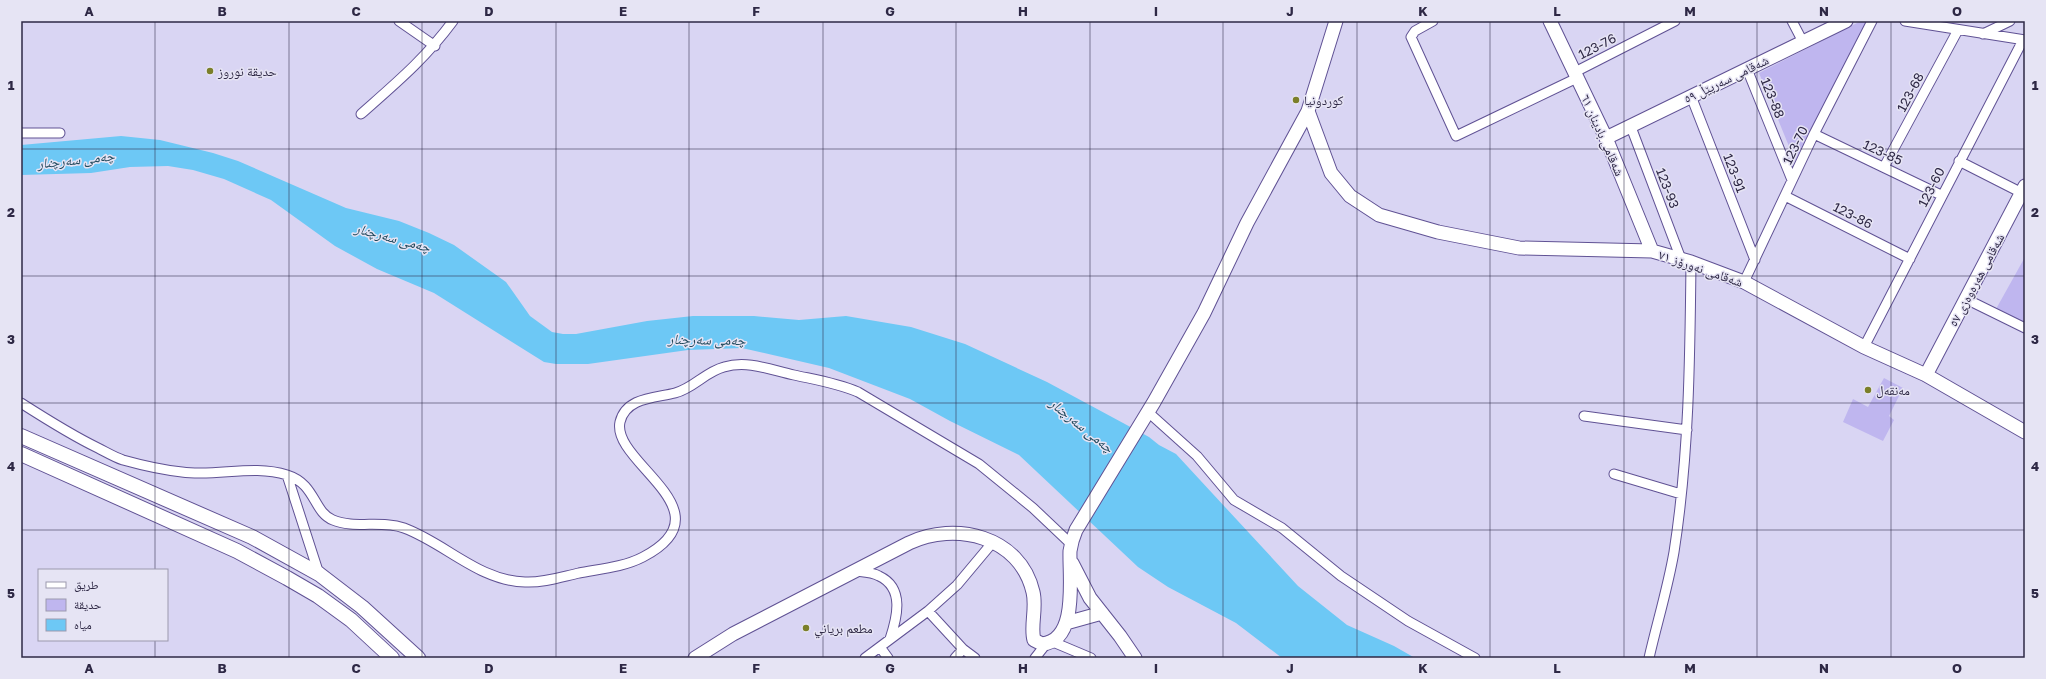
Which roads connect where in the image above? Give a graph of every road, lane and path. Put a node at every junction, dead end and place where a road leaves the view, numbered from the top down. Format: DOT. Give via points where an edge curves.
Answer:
graph roads {
  1 [pos="399,21"];
  2 [pos="453,21"];
  3 [pos="1336,21"];
  4 [pos="1433,21"];
  5 [pos="1550,21"];
  6 [pos="1675,21"];
  7 [pos="1792,21"];
  8 [pos="1846,21"];
  9 [pos="1872,21"];
  10 [pos="1905,21"];
  11 [pos="2010,21"];
  12 [pos="1958,30"];
  13 [pos="1983,34"];
  14 [pos="2024,40"];
  15 [pos="1803,42"];
  16 [pos="435,46"];
  17 [pos="1747,69"];
  18 [pos="1576,75"];
  19 [pos="1691,96"];
  20 [pos="1308,111"];
  21 [pos="361,114"];
  22 [pos="1630,127"];
  23 [pos="21,133"];
  24 [pos="60,133"];
  25 [pos="1814,134"];
  26 [pos="1606,138"];
  27 [pos="1959,161"];
  28 [pos="1884,167"];
  29 [pos="1792,180"];
  30 [pos="2023,189"];
  31 [pos="1942,195"];
  32 [pos="1785,196"];
  33 [pos="1652,251"];
  34 [pos="1910,258"];
  35 [pos="1686,260"];
  36 [pos="1755,260"];
  37 [pos="1744,282"];
  38 [pos="1966,299"];
  39 [pos="2025,328"];
  40 [pos="1864,347"];
  41 [pos="1926,375"];
  42 [pos="21,403"];
  43 [pos="1147,414"];
  44 [pos="1584,416"];
  45 [pos="1687,430"];
  46 [pos="2025,432"];
  47 [pos="21,436"];
  48 [pos="21,454"];
  49 [pos="1614,474"];
  50 [pos="287,475"];
  51 [pos="1681,494"];
  52 [pos="993,542"];
  53 [pos="1071,544"];
  54 [pos="1070,559"];
  55 [pos="855,571"];
  56 [pos="319,574"];
  57 [pos="928,611"];
  58 [pos="1102,613"];
  59 [pos="1066,623"];
  60 [pos="890,639"];
  61 [pos="1050,643"];
  62 [pos="880,647"];
  63 [pos="963,649"];
  64 [pos="392,658"];
  65 [pos="418,658"];
  66 [pos="694,658"];
  67 [pos="865,658"];
  68 [pos="888,658"];
  69 [pos="955,658"];
  70 [pos="975,658"];
  71 [pos="1035,658"];
  72 [pos="1091,658"];
  73 [pos="1135,658"];
  74 [pos="1475,658"];
  75 [pos="1649,658"];
  1 -- 16 [label="street"];
  2 -- 16 [label="street"];
  3 -- 20 [label="street"];
  4 -- 18 [label="street, 123-76" via="1415,31 1411,37 1456,136"];
  5 -- 18 [label="street, شەقامی بادینان ٦١"];
  6 -- 18 [label="street, 123-76"];
  7 -- 15 [label="street"];
  8 -- 15 [label="street, شەقامی سەرپێڵ ٥٩"];
  9 -- 25 [label="street, 123-70"];
  10 -- 12 [label="street"];
  11 -- 13 [label="street"];
  12 -- 13 [label="street"];
  12 -- 28 [label="street, 123-68"];
  13 -- 14 [label="street"];
  14 -- 27 [label="street, 123-60"];
  15 -- 17 [label="street, شەقامی سەرپێڵ ٥٩"];
  16 -- 21 [label="street" via="404,78"];
  17 -- 19 [label="street, شەقامی سەرپێڵ ٥٩"];
  17 -- 29 [label="street, 123-88"];
  18 -- 26 [label="street, شەقامی بادینان ٦١"];
  19 -- 22 [label="street, شەقامی سەرپێڵ ٥٩"];
  19 -- 36 [label="street, 123-91"];
  20 -- 33 [label="street, شەقامی نەورۆز ٧١" via="1327,166 1336,182 1358,202 1390,220 1519,248"];
  20 -- 43 [label="street" via="1247,223 1204,313"];
  22 -- 26 [label="street, شەقامی سەرپێڵ ٥٩"];
  22 -- 35 [label="street, 123-93"];
  23 -- 24 [label="street"];
  25 -- 28 [label="street, 123-85"];
  25 -- 29 [label="street, 123-70"];
  26 -- 33 [label="street, شەقامی بادینان ٦١"];
  27 -- 30 [label="street"];
  27 -- 31 [label="street, 123-60"];
  28 -- 31 [label="street, 123-85"];
  29 -- 32 [label="street, 123-70"];
  30 -- 38 [label="street, شەقامی هەرەوەزی ٥٧"];
  31 -- 34 [label="street, 123-60"];
  32 -- 34 [label="street, 123-86"];
  32 -- 36 [label="street, 123-70"];
  33 -- 35 [label="street, شەقامی نەورۆز ٧١"];
  34 -- 40 [label="street, 123-60"];
  35 -- 37 [label="street, شەقامی نەورۆز ٧١"];
  35 -- 45 [label="street" via="1690,394"];
  36 -- 37 [label="street, 123-70"];
  37 -- 40 [label="street, شەقامی نەورۆز ٧١"];
  38 -- 39 [label="street"];
  38 -- 41 [label="street, شەقامی هەرەوەزی ٥٧"];
  40 -- 41 [label="street, شەقامی نەورۆز ٧١"];
  41 -- 46 [label="street, شەقامی نەورۆز ٧١"];
  42 -- 50 [label="street" via="80,439 121,459 184,473 262,471"];
  43 -- 53 [label="street" via="1077,527"];
  43 -- 74 [label="street" via="1197,456 1234,500 1282,528 1341,576 1408,621"];
  44 -- 45 [label="street"];
  45 -- 51 [label="street"];
  47 -- 56 [label="main road" via="252,537"];
  48 -- 64 [label="main road" via="237,551 287,578 351,620"];
  49 -- 51 [label="street"];
  50 -- 53 [label="street" via="298,479 306,486 322,511 334,521 387,524 407,529 476,567 508,580 543,581 627,563 645,556 663,542 673,531 676,518 671,503 624,439 620,428 625,412 642,400 693,386 712,371 734,365 749,365 842,385 858,392 979,464 1034,508"];
  50 -- 56 [label="street"];
  51 -- 75 [label="street" via="1674,553"];
  52 -- 55 [label="street" via="962,533 932,535 914,540"];
  52 -- 57 [label="street" via="957,585"];
  52 -- 61 [label="street" via="1011,553 1027,576 1034,602 1033,638 1039,644"];
  53 -- 54 [label="street"];
  54 -- 58 [label="street" via="1085,591"];
  54 -- 59 [label="street" via="1070,603"];
  55 -- 60 [label="street" via="880,576 895,594 897,619"];
  55 -- 66 [label="street" via="733,634"];
  56 -- 65 [label="main road" via="362,607"];
  57 -- 60 [label="street"];
  57 -- 63 [label="street"];
  58 -- 59 [label="street"];
  58 -- 73 [label="street"];
  59 -- 61 [label="street" via="1060,634"];
  60 -- 62 [label="street"];
  61 -- 71 [label="street"];
  61 -- 72 [label="street"];
  62 -- 67 [label="street"];
  62 -- 68 [label="street"];
  63 -- 69 [label="street"];
  63 -- 70 [label="street"];
}
